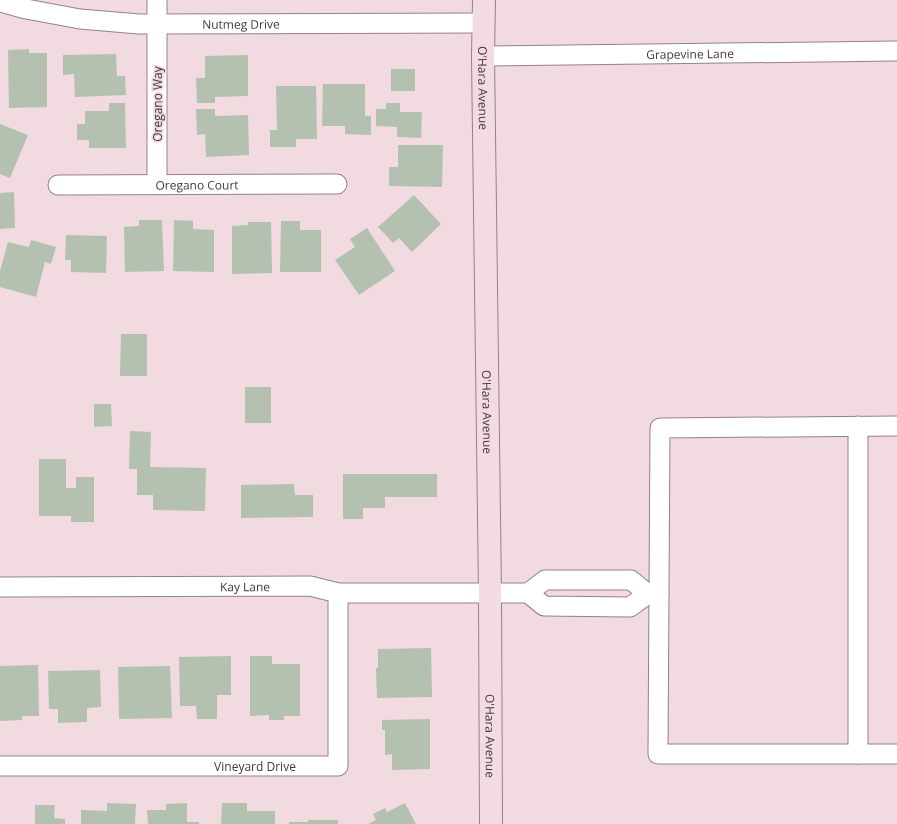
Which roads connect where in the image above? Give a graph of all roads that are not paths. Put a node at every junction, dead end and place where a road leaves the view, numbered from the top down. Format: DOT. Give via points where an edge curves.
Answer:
graph roads {
  1 [pos="157,0"];
  2 [pos="484,0"];
  3 [pos="0,2"];
  4 [pos="484,23"];
  5 [pos="157,24"];
  6 [pos="897,51"];
  7 [pos="483,56"];
  8 [pos="157,184"];
  9 [pos="337,184"];
  10 [pos="58,185"];
  11 [pos="858,426"];
  12 [pos="897,426"];
  13 [pos="0,586"];
  14 [pos="338,593"];
  15 [pos="490,593"];
  16 [pos="528,593"];
  17 [pos="654,594"];
  18 [pos="858,754"];
  19 [pos="897,754"];
  20 [pos="0,766"];
  21 [pos="491,824"];
  1 -- 5 [label="street, Oregano Way"];
  2 -- 4 [label="main road, O'Hara Avenue"];
  3 -- 5 [label="street, Nutmeg Drive" via="80,19"];
  4 -- 5 [label="street, Nutmeg Drive"];
  4 -- 7 [label="main road, O'Hara Avenue"];
  5 -- 8 [label="street, Oregano Way"];
  6 -- 7 [label="street, Grapevine Lane"];
  7 -- 15 [label="main road, O'Hara Avenue"];
  8 -- 9 [label="street, Oregano Court"];
  8 -- 10 [label="street, Oregano Court"];
  11 -- 12 [label="street"];
  11 -- 17 [label="street" via="660,428"];
  11 -- 18 [label="street"];
  13 -- 14 [label="street, Kay Lane" via="310,586"];
  14 -- 15 [label="street, Kay Lane"];
  14 -- 20 [label="street, Vineyard Drive" via="338,766"];
  15 -- 16 [label="street, Kay Lane"];
  15 -- 21 [label="main road, O'Hara Avenue"];
  16 -- 17 [label="street" via="544,606 630,606"];
  16 -- 17 [label="street" via="545,580 631,580"];
  17 -- 18 [label="street" via="658,754"];
  18 -- 19 [label="street"];
}
